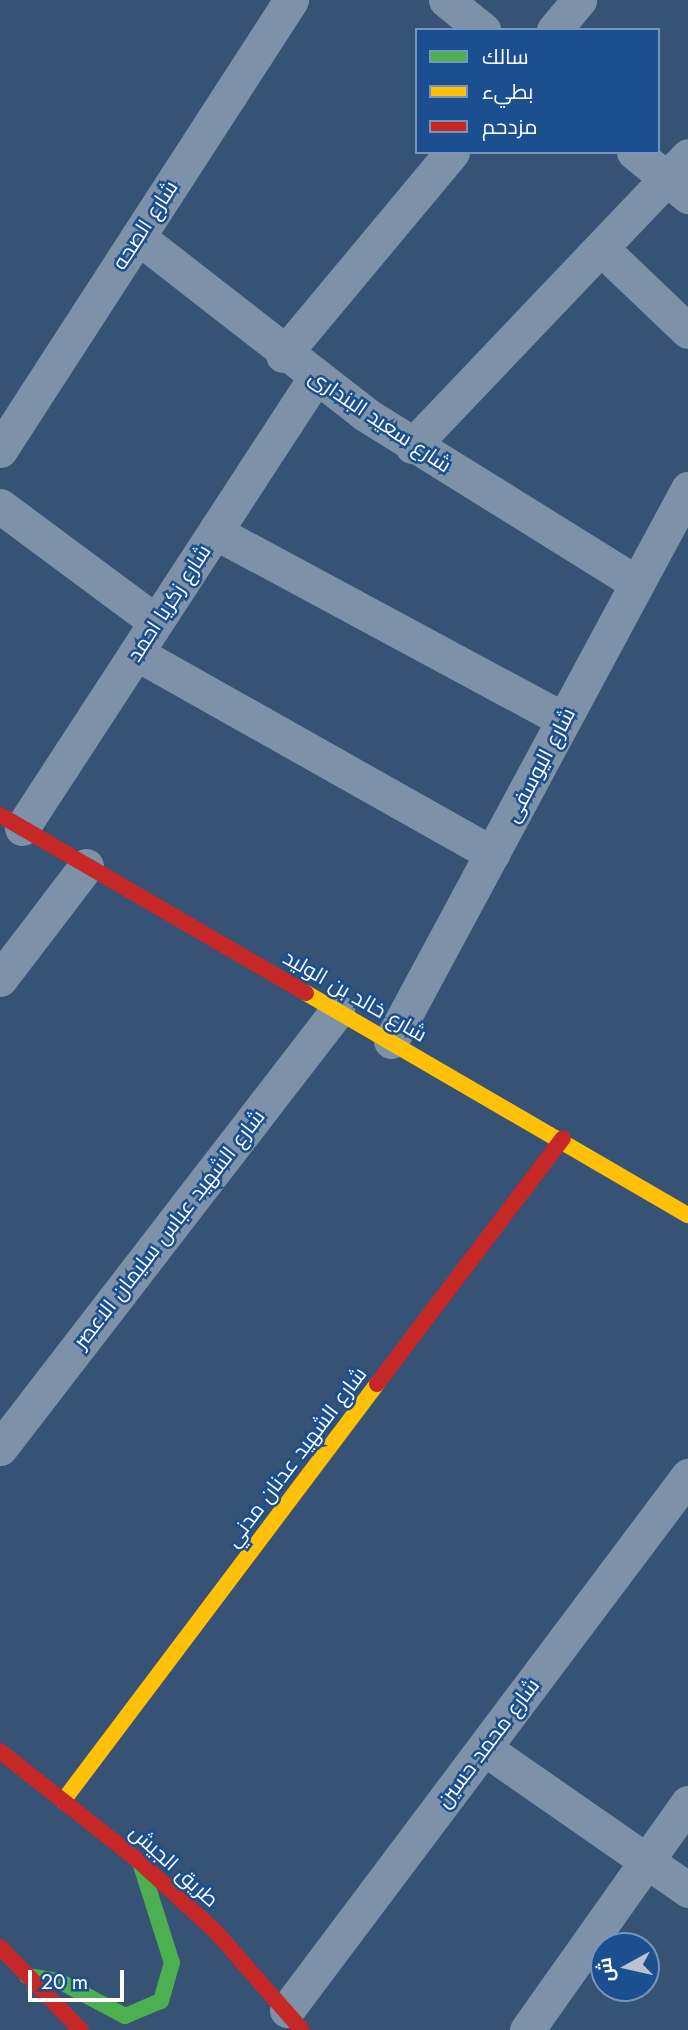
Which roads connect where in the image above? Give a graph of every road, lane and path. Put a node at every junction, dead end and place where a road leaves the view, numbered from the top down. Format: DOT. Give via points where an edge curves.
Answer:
graph roads {
  1 [pos="291,0"];
  2 [pos="446,0"];
  3 [pos="579,0"];
  4 [pos="481,28"];
  5 [pos="556,28"];
  6 [pos="450,154"];
  7 [pos="638,154"];
  8 [pos="681,177"];
  9 [pos="138,237"];
  10 [pos="601,248"];
  11 [pos="688,331"];
  12 [pos="283,355"];
  13 [pos="314,378"];
  14 [pos="412,446"];
  15 [pos="0,450"];
  16 [pos="688,489"];
  17 [pos="0,506"];
  18 [pos="215,532"];
  19 [pos="637,583"];
  20 [pos="156,622"];
  21 [pos="136,653"];
  22 [pos="564,720"];
  23 [pos="11,822"];
  24 [pos="492,854"];
  25 [pos="86,866"];
  26 [pos="0,979"];
  27 [pos="337,1011"];
  28 [pos="391,1041"];
  29 [pos="563,1138"];
  30 [pos="688,1215"];
  31 [pos="0,1448"];
  32 [pos="688,1476"];
  33 [pos="484,1748"];
  34 [pos="0,1751"];
  35 [pos="63,1801"];
  36 [pos="688,1803"];
  37 [pos="139,1861"];
  38 [pos="647,1861"];
  39 [pos="688,1890"];
  40 [pos="0,1947"];
  41 [pos="27,1976"];
  42 [pos="295,2020"];
  43 [pos="81,2030"];
  44 [pos="527,2030"];
  1 -- 9 [label="street, شارع الصحه"];
  2 -- 4 [label="street"];
  3 -- 5 [label="street"];
  6 -- 12 [label="street"];
  7 -- 8 [label="street"];
  8 -- 10 [label="street"];
  9 -- 12 [label="street, شارع سعيد البندارى"];
  9 -- 15 [label="street, شارع الصحه"];
  10 -- 11 [label="street"];
  10 -- 14 [label="street"];
  12 -- 13 [label="street, شارع سعيد البندارى"];
  13 -- 14 [label="street, شارع سعيد البندارى"];
  13 -- 18 [label="street, شارع زكريا احمد"];
  14 -- 19 [label="street, شارع سعيد البندارى"];
  16 -- 19 [label="street, شارع اليوسفى"];
  17 -- 20 [label="street"];
  18 -- 20 [label="street, شارع زكريا احمد"];
  18 -- 22 [label="street"];
  19 -- 22 [label="street, شارع اليوسفى"];
  20 -- 21 [label="street, شارع زكريا احمد"];
  21 -- 23 [label="street, شارع زكريا احمد"];
  21 -- 24 [label="street"];
  22 -- 24 [label="street, شارع اليوسفى"];
  23 -- 25 [label="main road, شارع خالد بن الوليد"];
  24 -- 28 [label="street, شارع اليوسفى"];
  25 -- 26 [label="street"];
  25 -- 27 [label="main road, شارع خالد بن الوليد"];
  27 -- 28 [label="main road, شارع خالد بن الوليد"];
  27 -- 31 [label="street, شارع الشهيد عباس سليمان الاعصر"];
  28 -- 29 [label="main road, شارع خالد بن الوليد"];
  29 -- 30 [label="main road, شارع خالد بن الوليد"];
  29 -- 35 [label="main road, شارع الشهيد عدنان مدني"];
  32 -- 33 [label="street, شارع محمد حسين"];
  33 -- 38 [label="street"];
  33 -- 42 [label="street, شارع محمد حسين"];
  34 -- 35 [label="main road, طريق الجيش"];
  35 -- 37 [label="main road, طريق الجيش"];
  36 -- 38 [label="street"];
  37 -- 41 [label="main road" via="172,1964 161,2001 125,2016 60,1981"];
  37 -- 42 [label="main road, طريق الجيش"];
  38 -- 39 [label="street"];
  38 -- 44 [label="street"];
  40 -- 41 [label="main road"];
  41 -- 43 [label="main road"];
}
